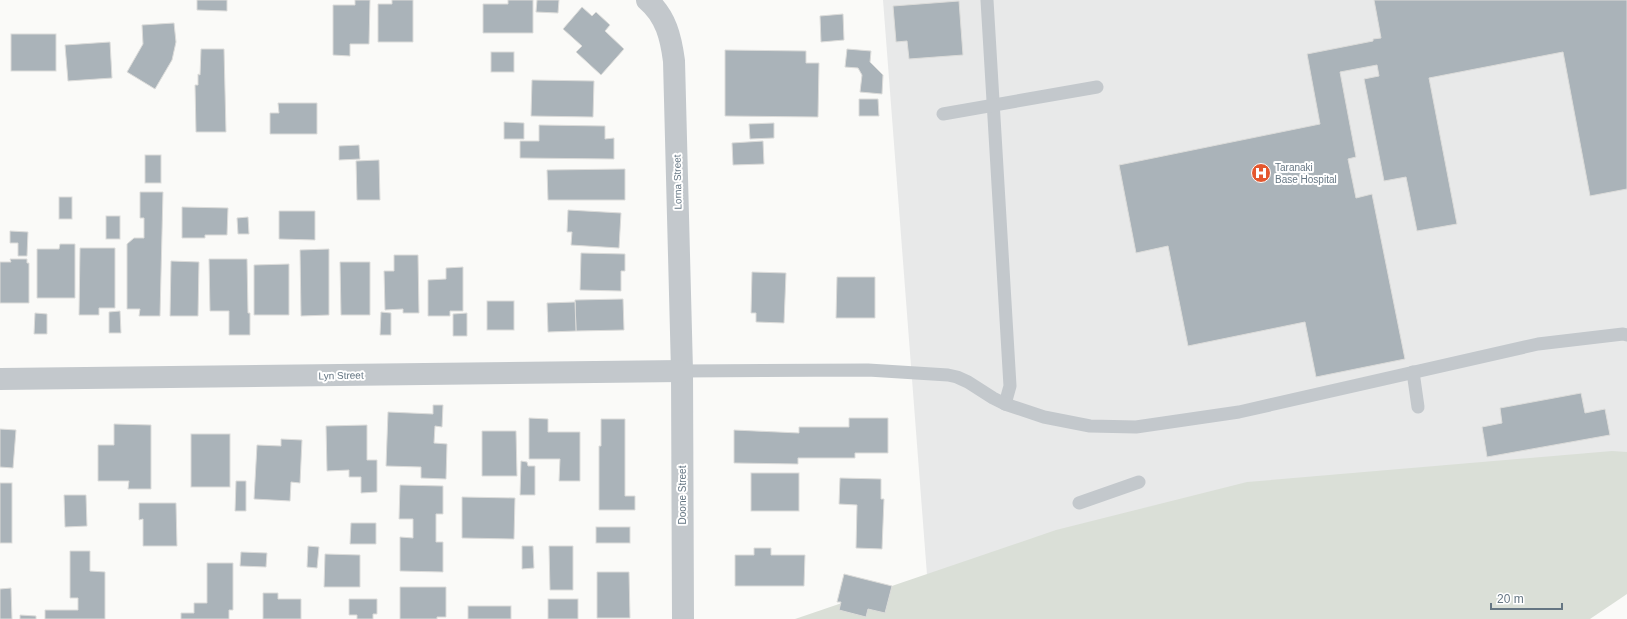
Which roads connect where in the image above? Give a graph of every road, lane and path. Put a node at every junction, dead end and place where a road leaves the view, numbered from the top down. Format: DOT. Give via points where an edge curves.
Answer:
graph roads {
  1 [pos="987,0"];
  2 [pos="651,1"];
  3 [pos="1097,87"];
  4 [pos="993,105"];
  5 [pos="943,114"];
  6 [pos="1627,335"];
  7 [pos="682,371"];
  8 [pos="1413,372"];
  9 [pos="0,379"];
  10 [pos="1005,404"];
  11 [pos="1418,407"];
  12 [pos="1139,482"];
  13 [pos="1079,503"];
  14 [pos="683,619"];
  1 -- 4 [label="lane"];
  2 -- 7 [label="street, Lorna Street" via="664,20 674,61"];
  3 -- 4 [label="lane"];
  4 -- 5 [label="lane"];
  4 -- 10 [label="lane" via="1010,386"];
  6 -- 8 [label="lane" via="1538,344"];
  7 -- 9 [label="street, Lyn Street"];
  7 -- 10 [label="lane" via="868,370 948,375 968,382"];
  7 -- 14 [label="street, Doone Street"];
  8 -- 10 [label="lane" via="1239,412 1136,427 1090,426 1044,417"];
  8 -- 11 [label="lane"];
  12 -- 13 [label="lane"];
}
